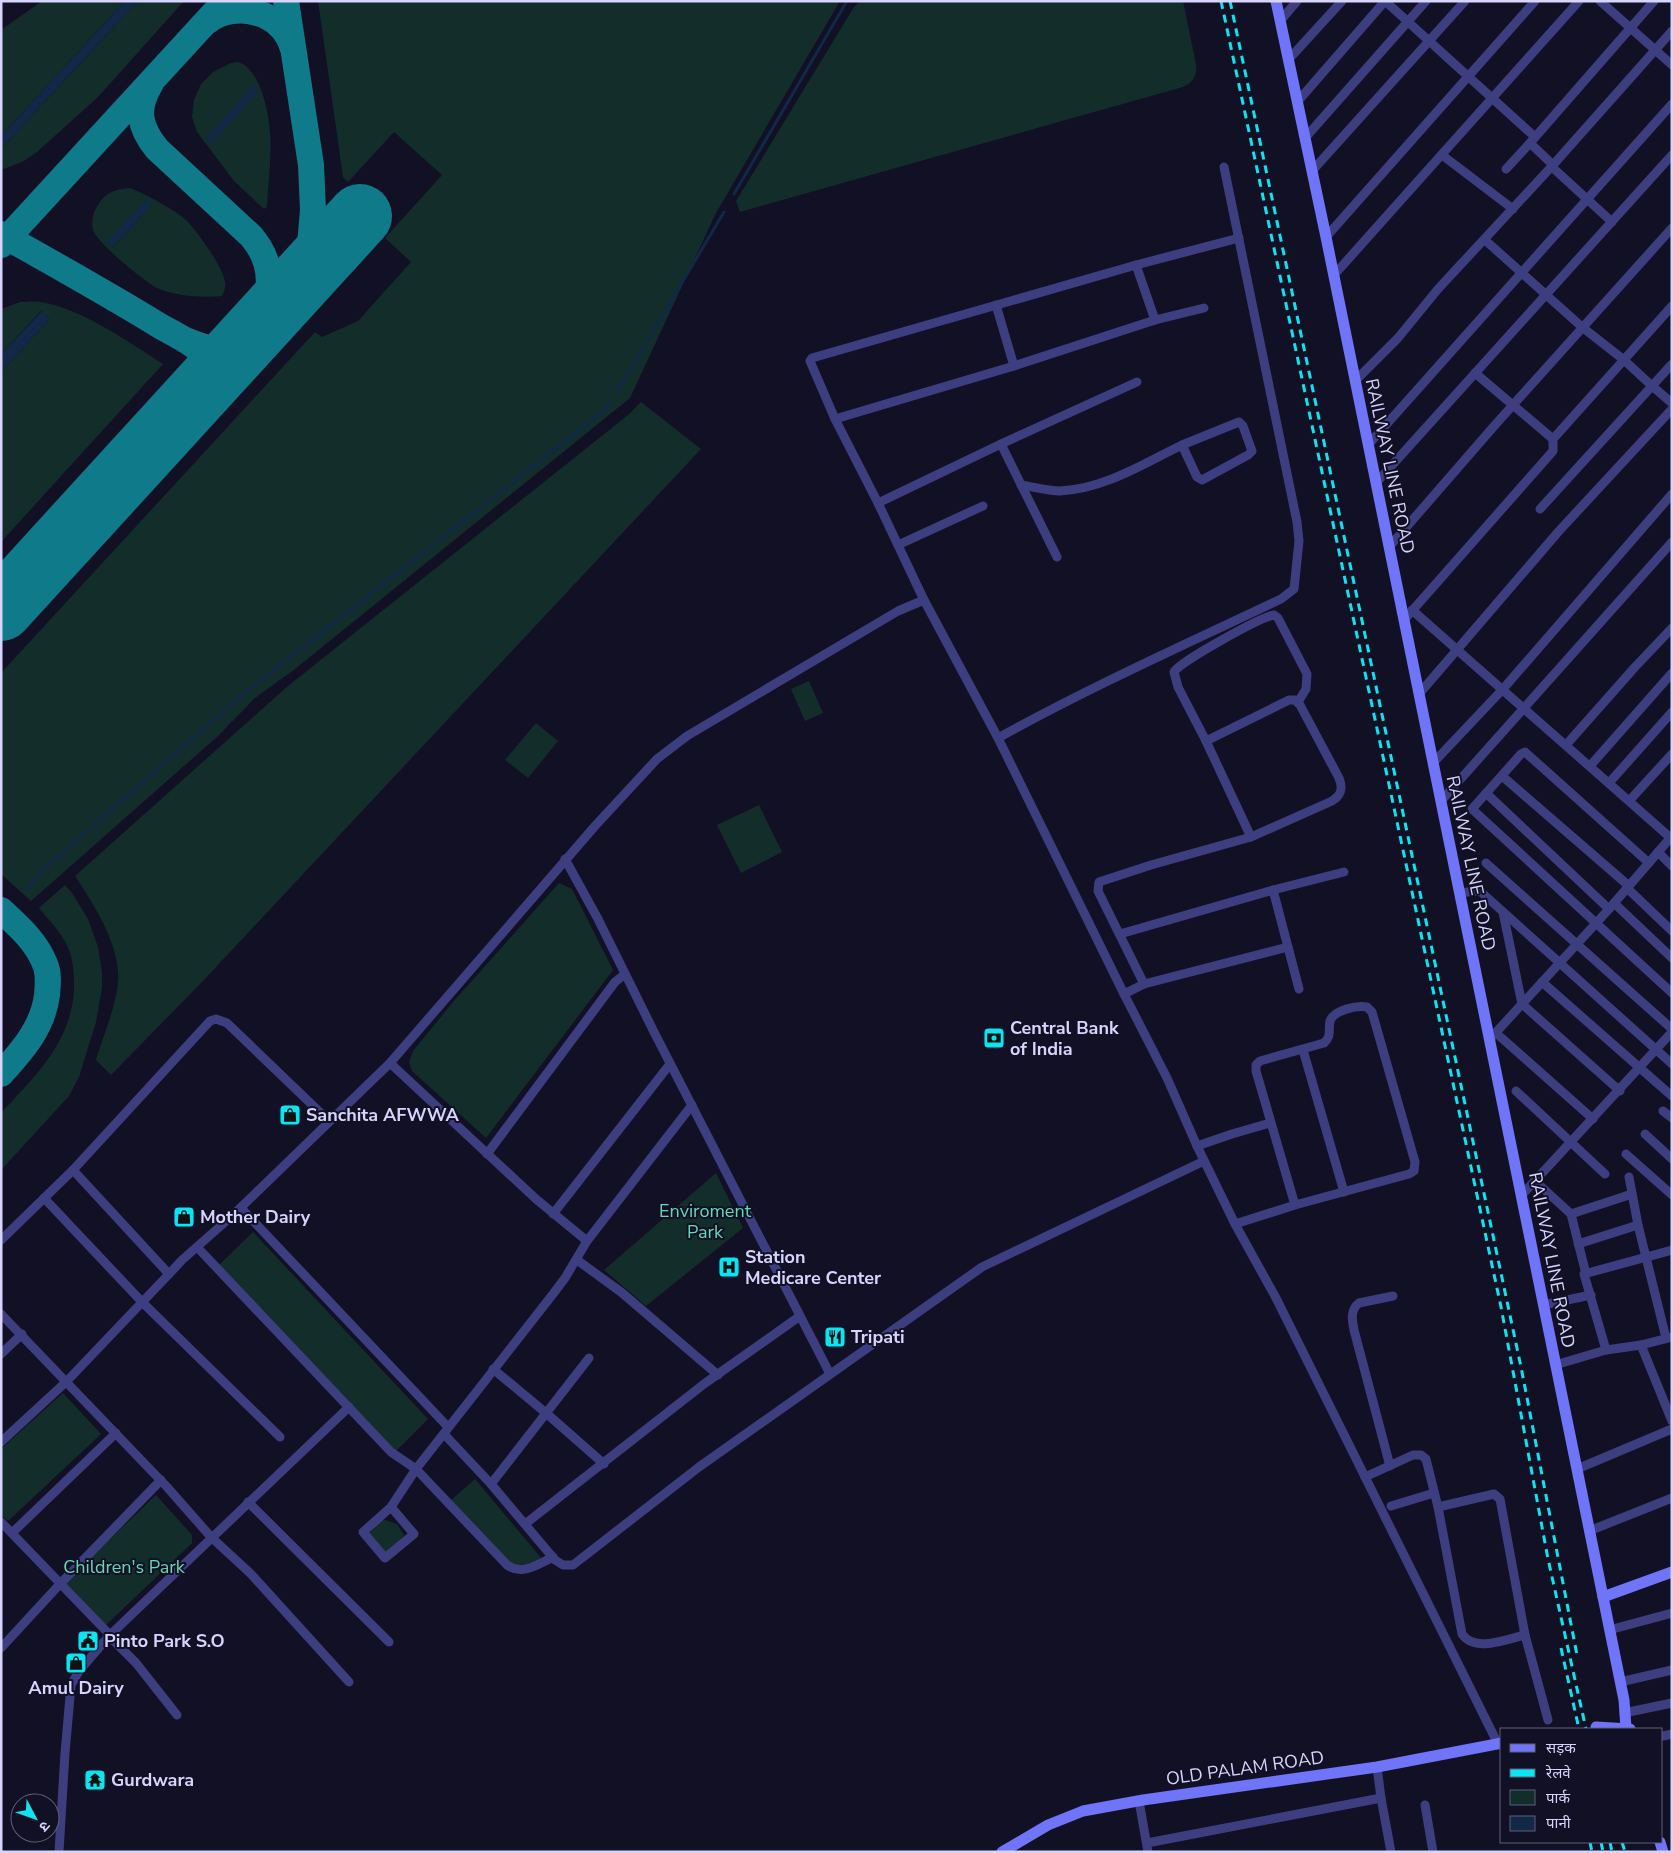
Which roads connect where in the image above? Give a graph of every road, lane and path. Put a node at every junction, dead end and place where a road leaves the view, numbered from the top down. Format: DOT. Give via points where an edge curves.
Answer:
graph roads {
  1 [pos="1276,1"];
  2 [pos="1298,1"];
  3 [pos="1342,1"];
  4 [pos="1385,1"];
  5 [pos="1426,1"];
  6 [pos="1465,1"];
  7 [pos="1535,1"];
  8 [pos="1579,1"];
  9 [pos="1600,1"];
  10 [pos="1654,1"];
  11 [pos="1280,21"];
  12 [pos="1408,22"];
  13 [pos="1631,28"];
  14 [pos="1672,31"];
  15 [pos="1430,42"];
  16 [pos="1656,51"];
  17 [pos="1290,59"];
  18 [pos="1672,65"];
  19 [pos="1468,77"];
  20 [pos="1492,98"];
  21 [pos="1298,101"];
  22 [pos="1672,104"];
  23 [pos="1305,138"];
  24 [pos="1533,140"];
  25 [pos="1442,154"];
  26 [pos="1672,155"];
  27 [pos="1552,166"];
  28 [pos="1224,167"];
  29 [pos="1506,169"];
  30 [pos="1312,171"];
  31 [pos="1587,199"];
  32 [pos="1513,209"];
  33 [pos="1612,222"];
  34 [pos="1672,228"];
  35 [pos="1326,237"];
  36 [pos="1239,238"];
  37 [pos="1485,240"];
  38 [pos="1136,265"];
  39 [pos="1521,272"];
  40 [pos="1334,275"];
  41 [pos="1545,294"];
  42 [pos="996,305"];
  43 [pos="1672,306"];
  44 [pos="1204,308"];
  45 [pos="1155,320"];
  46 [pos="1582,327"];
  47 [pos="1624,360"];
  48 [pos="1672,364"];
  49 [pos="1014,366"];
  50 [pos="1475,373"];
  51 [pos="1355,381"];
  52 [pos="1137,382"];
  53 [pos="1652,386"];
  54 [pos="1672,402"];
  55 [pos="1512,405"];
  56 [pos="1672,409"];
  57 [pos="835,419"];
  58 [pos="1553,439"];
  59 [pos="1000,444"];
  60 [pos="1182,445"];
  61 [pos="1368,445"];
  62 [pos="1376,483"];
  63 [pos="1021,486"];
  64 [pos="1672,494"];
  65 [pos="878,503"];
  66 [pos="983,506"];
  67 [pos="1540,509"];
  68 [pos="898,545"];
  69 [pos="1671,545"];
  70 [pos="1389,547"];
  71 [pos="1057,557"];
  72 [pos="924,600"];
  73 [pos="1412,610"];
  74 [pos="1404,620"];
  75 [pos="1672,628"];
  76 [pos="1457,651"];
  77 [pos="1672,673"];
  78 [pos="1503,688"];
  79 [pos="1419,694"];
  80 [pos="1298,702"];
  81 [pos="1525,708"];
  82 [pos="1672,712"];
  83 [pos="998,738"];
  84 [pos="1206,741"];
  85 [pos="1566,745"];
  86 [pos="1672,754"];
  87 [pos="1433,762"];
  88 [pos="1590,766"];
  89 [pos="1502,776"];
  90 [pos="1609,783"];
  91 [pos="1486,792"];
  92 [pos="1441,801"];
  93 [pos="1629,801"];
  94 [pos="1251,837"];
  95 [pos="1671,838"];
  96 [pos="1658,852"];
  97 [pos="565,859"];
  98 [pos="1486,863"];
  99 [pos="1649,863"];
  100 [pos="1672,866"];
  101 [pos="1344,872"];
  102 [pos="1628,887"];
  103 [pos="1273,890"];
  104 [pos="1459,893"];
  105 [pos="1612,906"];
  106 [pos="1503,912"];
  107 [pos="1596,923"];
  108 [pos="1672,931"];
  109 [pos="1120,934"];
  110 [pos="1577,944"];
  111 [pos="1288,947"];
  112 [pos="1672,958"];
  113 [pos="1560,963"];
  114 [pos="625,974"];
  115 [pos="1542,982"];
  116 [pos="1144,984"];
  117 [pos="1299,989"];
  118 [pos="1124,994"];
  119 [pos="1672,994"];
  120 [pos="1522,1004"];
  121 [pos="1672,1029"];
  122 [pos="1672,1032"];
  123 [pos="1493,1036"];
  124 [pos="1303,1050"];
  125 [pos="1656,1050"];
  126 [pos="390,1063"];
  127 [pos="670,1064"];
  128 [pos="1672,1064"];
  129 [pos="1640,1068"];
  130 [pos="1516,1091"];
  131 [pos="1620,1091"];
  132 [pos="1672,1096"];
  133 [pos="692,1105"];
  134 [pos="1663,1111"];
  135 [pos="1672,1118"];
  136 [pos="1593,1119"];
  137 [pos="329,1121"];
  138 [pos="1270,1123"];
  139 [pos="1645,1134"];
  140 [pos="1572,1142"];
  141 [pos="1197,1146"];
  142 [pos="487,1154"];
  143 [pos="1626,1154"];
  144 [pos="1672,1160"];
  145 [pos="1204,1161"];
  146 [pos="73,1170"];
  147 [pos="1605,1174"];
  148 [pos="1629,1177"];
  149 [pos="1536,1181"];
  150 [pos="1344,1192"];
  151 [pos="1632,1194"];
  152 [pos="1672,1195"];
  153 [pos="1521,1196"];
  154 [pos="44,1198"];
  155 [pos="1295,1206"];
  156 [pos="240,1208"];
  157 [pos="553,1214"];
  158 [pos="1571,1214"];
  159 [pos="1235,1224"];
  160 [pos="1638,1225"];
  161 [pos="1,1240"];
  162 [pos="587,1241"];
  163 [pos="1578,1244"];
  164 [pos="197,1247"];
  165 [pos="1672,1250"];
  166 [pos="1646,1257"];
  167 [pos="576,1260"];
  168 [pos="169,1274"];
  169 [pos="1586,1274"];
  170 [pos="1591,1295"];
  171 [pos="1393,1296"];
  172 [pos="142,1302"];
  173 [pos="1543,1305"];
  174 [pos="1,1314"];
  175 [pos="800,1316"];
  176 [pos="22,1334"];
  177 [pos="1669,1337"];
  178 [pos="1641,1345"];
  179 [pos="1606,1350"];
  180 [pos="1,1354"];
  181 [pos="590,1358"];
  182 [pos="1555,1365"];
  183 [pos="493,1369"];
  184 [pos="830,1374"];
  185 [pos="718,1375"];
  186 [pos="67,1381"];
  187 [pos="349,1407"];
  188 [pos="546,1413"];
  189 [pos="1672,1421"];
  190 [pos="1672,1428"];
  191 [pos="446,1430"];
  192 [pos="116,1433"];
  193 [pos="280,1437"];
  194 [pos="1,1442"];
  195 [pos="604,1464"];
  196 [pos="1390,1466"];
  197 [pos="416,1469"];
  198 [pos="1576,1469"];
  199 [pos="1365,1477"];
  200 [pos="161,1480"];
  201 [pos="491,1484"];
  202 [pos="1434,1493"];
  203 [pos="1672,1498"];
  204 [pos="248,1502"];
  205 [pos="1391,1506"];
  206 [pos="391,1507"];
  207 [pos="1438,1507"];
  208 [pos="1,1522"];
  209 [pos="525,1524"];
  210 [pos="1589,1530"];
  211 [pos="12,1533"];
  212 [pos="211,1537"];
  213 [pos="553,1557"];
  214 [pos="1672,1572"];
  215 [pos="60,1584"];
  216 [pos="1603,1597"];
  217 [pos="1672,1613"];
  218 [pos="1609,1630"];
  219 [pos="1525,1634"];
  220 [pos="110,1636"];
  221 [pos="389,1642"];
  222 [pos="1,1648"];
  223 [pos="1672,1670"];
  224 [pos="349,1682"];
  225 [pos="1620,1682"];
  226 [pos="1672,1703"];
  227 [pos="1624,1713"];
  228 [pos="177,1715"];
  229 [pos="1548,1720"];
  230 [pos="1596,1727"];
  231 [pos="1612,1728"];
  232 [pos="1628,1728"];
  233 [pos="1500,1744"];
  234 [pos="1377,1767"];
  235 [pos="1381,1798"];
  236 [pos="1139,1801"];
  237 [pos="1425,1805"];
  238 [pos="1147,1847"];
  239 [pos="59,1852"];
  240 [pos="1002,1852"];
  241 [pos="1391,1852"];
  242 [pos="1432,1852"];
  1 -- 11 [label="street, RAILWAY LINE ROAD"];
  2 -- 11 [label="street"];
  3 -- 17 [label="street"];
  4 -- 12 [label="street"];
  4 -- 21 [label="street"];
  5 -- 12 [label="street"];
  6 -- 15 [label="street"];
  7 -- 19 [label="street"];
  8 -- 20 [label="street"];
  9 -- 13 [label="street"];
  10 -- 13 [label="street"];
  11 -- 17 [label="street, RAILWAY LINE ROAD"];
  12 -- 15 [label="street"];
  12 -- 23 [label="street"];
  13 -- 16 [label="street"];
  13 -- 24 [label="street"];
  14 -- 16 [label="street"];
  15 -- 19 [label="street"];
  15 -- 30 [label="street"];
  16 -- 18 [label="street"];
  16 -- 27 [label="street"];
  17 -- 21 [label="street, RAILWAY LINE ROAD"];
  19 -- 20 [label="street"];
  19 -- 35 [label="street"];
  20 -- 24 [label="street"];
  20 -- 25 [label="street"];
  21 -- 23 [label="street, RAILWAY LINE ROAD"];
  22 -- 31 [label="street"];
  23 -- 30 [label="street, RAILWAY LINE ROAD"];
  24 -- 27 [label="street"];
  24 -- 29 [label="street"];
  25 -- 32 [label="street"];
  25 -- 40 [label="street"];
  26 -- 33 [label="street"];
  27 -- 31 [label="street"];
  27 -- 32 [label="street"];
  28 -- 36 [label="street"];
  30 -- 35 [label="street, RAILWAY LINE ROAD"];
  31 -- 33 [label="street"];
  31 -- 39 [label="street"];
  32 -- 37 [label="street"];
  33 -- 41 [label="street"];
  34 -- 46 [label="street"];
  35 -- 40 [label="street, RAILWAY LINE ROAD"];
  36 -- 38 [label="street"];
  36 -- 83 [label="street" via="1297,522 1299,541 1294,589 1281,600 1137,667"];
  37 -- 39 [label="street"];
  37 -- 51 [label="street"];
  38 -- 42 [label="street"];
  38 -- 45 [label="street"];
  39 -- 41 [label="street"];
  39 -- 61 [label="street"];
  40 -- 51 [label="street, RAILWAY LINE ROAD"];
  41 -- 46 [label="street"];
  41 -- 50 [label="street"];
  42 -- 49 [label="street"];
  42 -- 57 [label="street" via="810,359"];
  43 -- 47 [label="street"];
  44 -- 45 [label="street"];
  45 -- 49 [label="street"];
  46 -- 47 [label="street"];
  46 -- 55 [label="street"];
  47 -- 53 [label="street"];
  47 -- 58 [label="street"];
  48 -- 53 [label="street"];
  49 -- 57 [label="street"];
  50 -- 55 [label="street"];
  50 -- 62 [label="street"];
  51 -- 61 [label="street, RAILWAY LINE ROAD"];
  52 -- 59 [label="street"];
  53 -- 54 [label="street"];
  53 -- 67 [label="street"];
  55 -- 58 [label="street"];
  55 -- 70 [label="street"];
  56 -- 76 [label="street" via="1559,531"];
  57 -- 65 [label="street"];
  58 -- 73 [label="street" via="1553,451"];
  59 -- 63 [label="street"];
  59 -- 65 [label="street"];
  60 -- 60 [label="street" via="1200,479 1252,451 1243,426 1238,422"];
  60 -- 63 [label="street" via="1091,487 1057,491"];
  61 -- 62 [label="street, RAILWAY LINE ROAD"];
  62 -- 70 [label="street, RAILWAY LINE ROAD"];
  63 -- 71 [label="street"];
  64 -- 78 [label="street"];
  65 -- 68 [label="street"];
  66 -- 68 [label="street"];
  68 -- 72 [label="street"];
  69 -- 81 [label="street"];
  70 -- 74 [label="street, RAILWAY LINE ROAD"];
  72 -- 83 [label="street"];
  72 -- 97 [label="street" via="898,611 664,752"];
  73 -- 74 [label="street"];
  73 -- 76 [label="street"];
  74 -- 79 [label="street, RAILWAY LINE ROAD"];
  75 -- 85 [label="street"];
  76 -- 78 [label="street"];
  76 -- 79 [label="street"];
  77 -- 88 [label="street"];
  78 -- 81 [label="street"];
  78 -- 87 [label="street"];
  79 -- 87 [label="street, RAILWAY LINE ROAD"];
  80 -- 84 [label="street" via="1289,700"];
  80 -- 84 [label="street" via="1306,688 1307,674 1278,618 1271,615 1189,659 1175,670 1176,682"];
  80 -- 94 [label="street" via="1339,778 1341,794"];
  81 -- 85 [label="street"];
  81 -- 92 [label="street"];
  82 -- 90 [label="street"];
  83 -- 118 [label="street"];
  84 -- 94 [label="street"];
  85 -- 88 [label="street"];
  86 -- 93 [label="street"];
  87 -- 92 [label="street, RAILWAY LINE ROAD"];
  88 -- 90 [label="street"];
  89 -- 91 [label="street"];
  89 -- 99 [label="street" via="1525,752"];
  89 -- 102 [label="street"];
  90 -- 93 [label="street"];
  91 -- 105 [label="street"];
  91 -- 107 [label="street" via="1473,810"];
  92 -- 104 [label="street, RAILWAY LINE ROAD"];
  93 -- 95 [label="street"];
  94 -- 109 [label="street" via="1099,882 1098,891"];
  95 -- 96 [label="street"];
  96 -- 99 [label="street"];
  96 -- 100 [label="street"];
  97 -- 114 [label="street"];
  97 -- 126 [label="street"];
  98 -- 110 [label="street"];
  99 -- 102 [label="street"];
  101 -- 103 [label="street"];
  102 -- 105 [label="street"];
  102 -- 108 [label="street"];
  103 -- 109 [label="street"];
  103 -- 111 [label="street"];
  104 -- 106 [label="street" via="1477,891"];
  104 -- 123 [label="street, RAILWAY LINE ROAD"];
  105 -- 107 [label="street"];
  105 -- 112 [label="street"];
  106 -- 113 [label="street"];
  106 -- 120 [label="street"];
  107 -- 110 [label="street"];
  107 -- 119 [label="street"];
  109 -- 116 [label="street"];
  110 -- 113 [label="street"];
  110 -- 121 [label="street"];
  111 -- 116 [label="street"];
  111 -- 117 [label="street"];
  113 -- 115 [label="street"];
  113 -- 125 [label="street"];
  114 -- 127 [label="street"];
  114 -- 142 [label="street" via="615,982"];
  115 -- 120 [label="street"];
  115 -- 129 [label="street"];
  116 -- 118 [label="street"];
  118 -- 141 [label="street"];
  120 -- 123 [label="street"];
  120 -- 131 [label="street"];
  122 -- 125 [label="street"];
  123 -- 136 [label="street"];
  123 -- 153 [label="street, RAILWAY LINE ROAD"];
  124 -- 138 [label="street" via="1260,1061 1256,1065"];
  124 -- 150 [label="street"];
  124 -- 150 [label="street" via="1328,1039 1330,1022 1338,1013 1369,1007 1415,1169 1409,1174"];
  125 -- 128 [label="street"];
  125 -- 129 [label="street"];
  126 -- 137 [label="street"];
  126 -- 142 [label="street"];
  127 -- 133 [label="street"];
  127 -- 157 [label="street"];
  129 -- 131 [label="street"];
  129 -- 132 [label="street"];
  130 -- 140 [label="street"];
  131 -- 136 [label="street"];
  133 -- 162 [label="street"];
  133 -- 175 [label="street"];
  134 -- 135 [label="street"];
  136 -- 140 [label="street"];
  137 -- 146 [label="street" via="227,1023 216,1019 210,1021"];
  137 -- 156 [label="street"];
  138 -- 141 [label="street"];
  138 -- 155 [label="street"];
  139 -- 144 [label="street"];
  140 -- 147 [label="street"];
  140 -- 149 [label="street"];
  141 -- 145 [label="street"];
  142 -- 157 [label="street"];
  143 -- 152 [label="street"];
  145 -- 159 [label="street"];
  145 -- 184 [label="street" via="982,1267"];
  146 -- 154 [label="street"];
  146 -- 168 [label="street"];
  148 -- 151 [label="street"];
  149 -- 153 [label="street"];
  149 -- 158 [label="street"];
  150 -- 155 [label="street"];
  151 -- 158 [label="street"];
  151 -- 160 [label="street"];
  153 -- 173 [label="street, RAILWAY LINE ROAD"];
  154 -- 161 [label="street"];
  154 -- 172 [label="street"];
  155 -- 159 [label="street"];
  156 -- 164 [label="street"];
  156 -- 191 [label="street"];
  157 -- 162 [label="street"];
  158 -- 163 [label="street"];
  159 -- 199 [label="street" via="1276,1298"];
  160 -- 163 [label="street"];
  160 -- 166 [label="street"];
  162 -- 167 [label="street"];
  163 -- 169 [label="street"];
  164 -- 168 [label="street"];
  164 -- 187 [label="street"];
  165 -- 166 [label="street"];
  166 -- 169 [label="street"];
  166 -- 177 [label="street"];
  167 -- 183 [label="street"];
  167 -- 185 [label="street" via="621,1292"];
  168 -- 172 [label="street"];
  169 -- 170 [label="street"];
  170 -- 173 [label="street"];
  170 -- 179 [label="street"];
  171 -- 196 [label="street" via="1359,1303 1354,1307 1352,1317"];
  172 -- 186 [label="street"];
  172 -- 193 [label="street"];
  173 -- 182 [label="street, RAILWAY LINE ROAD"];
  174 -- 176 [label="street"];
  175 -- 184 [label="street"];
  175 -- 185 [label="street"];
  176 -- 180 [label="street"];
  176 -- 186 [label="street"];
  177 -- 178 [label="street"];
  178 -- 179 [label="street"];
  178 -- 189 [label="street"];
  179 -- 182 [label="street"];
  181 -- 188 [label="street"];
  182 -- 198 [label="street, RAILWAY LINE ROAD"];
  183 -- 188 [label="street"];
  183 -- 191 [label="street"];
  184 -- 213 [label="street" via="699,1467 578,1562 568,1566"];
  185 -- 195 [label="street"];
  186 -- 192 [label="street"];
  186 -- 194 [label="street"];
  187 -- 197 [label="street" via="391,1452"];
  187 -- 204 [label="street"];
  188 -- 195 [label="street"];
  188 -- 201 [label="street"];
  190 -- 198 [label="street"];
  191 -- 197 [label="street"];
  191 -- 201 [label="street"];
  192 -- 200 [label="street"];
  192 -- 211 [label="street"];
  195 -- 209 [label="street"];
  196 -- 199 [label="street"];
  196 -- 202 [label="street" via="1420,1455 1427,1462"];
  197 -- 206 [label="street"];
  197 -- 213 [label="street" via="511,1568 527,1569"];
  198 -- 210 [label="street, RAILWAY LINE ROAD"];
  199 -- 233 [label="street"];
  200 -- 212 [label="street"];
  200 -- 215 [label="street"];
  201 -- 209 [label="street"];
  202 -- 205 [label="street"];
  202 -- 207 [label="street"];
  203 -- 210 [label="street"];
  204 -- 212 [label="street"];
  204 -- 221 [label="street"];
  206 -- 206 [label="street" via="363,1532 386,1558 414,1534"];
  207 -- 219 [label="street" via="1464,1637 1470,1643 1483,1644"];
  207 -- 219 [label="street" via="1494,1494 1499,1496"];
  208 -- 211 [label="street"];
  209 -- 213 [label="street"];
  210 -- 216 [label="street, RAILWAY LINE ROAD"];
  211 -- 215 [label="street"];
  212 -- 220 [label="street"];
  212 -- 224 [label="street" via="251,1574"];
  214 -- 216 [label="street"];
  215 -- 220 [label="street"];
  215 -- 222 [label="street"];
  216 -- 218 [label="street, RAILWAY LINE ROAD"];
  217 -- 218 [label="street"];
  218 -- 225 [label="street, RAILWAY LINE ROAD"];
  219 -- 229 [label="street"];
  220 -- 228 [label="street"];
  220 -- 239 [label="street" via="71,1685"];
  223 -- 225 [label="street"];
  225 -- 227 [label="street, RAILWAY LINE ROAD"];
  226 -- 227 [label="street"];
  227 -- 232 [label="street, RAILWAY LINE ROAD"];
  230 -- 231 [label="street"];
  233 -- 234 [label="street, OLD PALAM ROAD"];
  234 -- 235 [label="street"];
  234 -- 236 [label="street, OLD PALAM ROAD"];
  235 -- 238 [label="street"];
  235 -- 241 [label="street"];
  236 -- 238 [label="street"];
  236 -- 240 [label="street, OLD PALAM ROAD" via="1083,1811 1048,1825"];
  237 -- 242 [label="street"];
}
